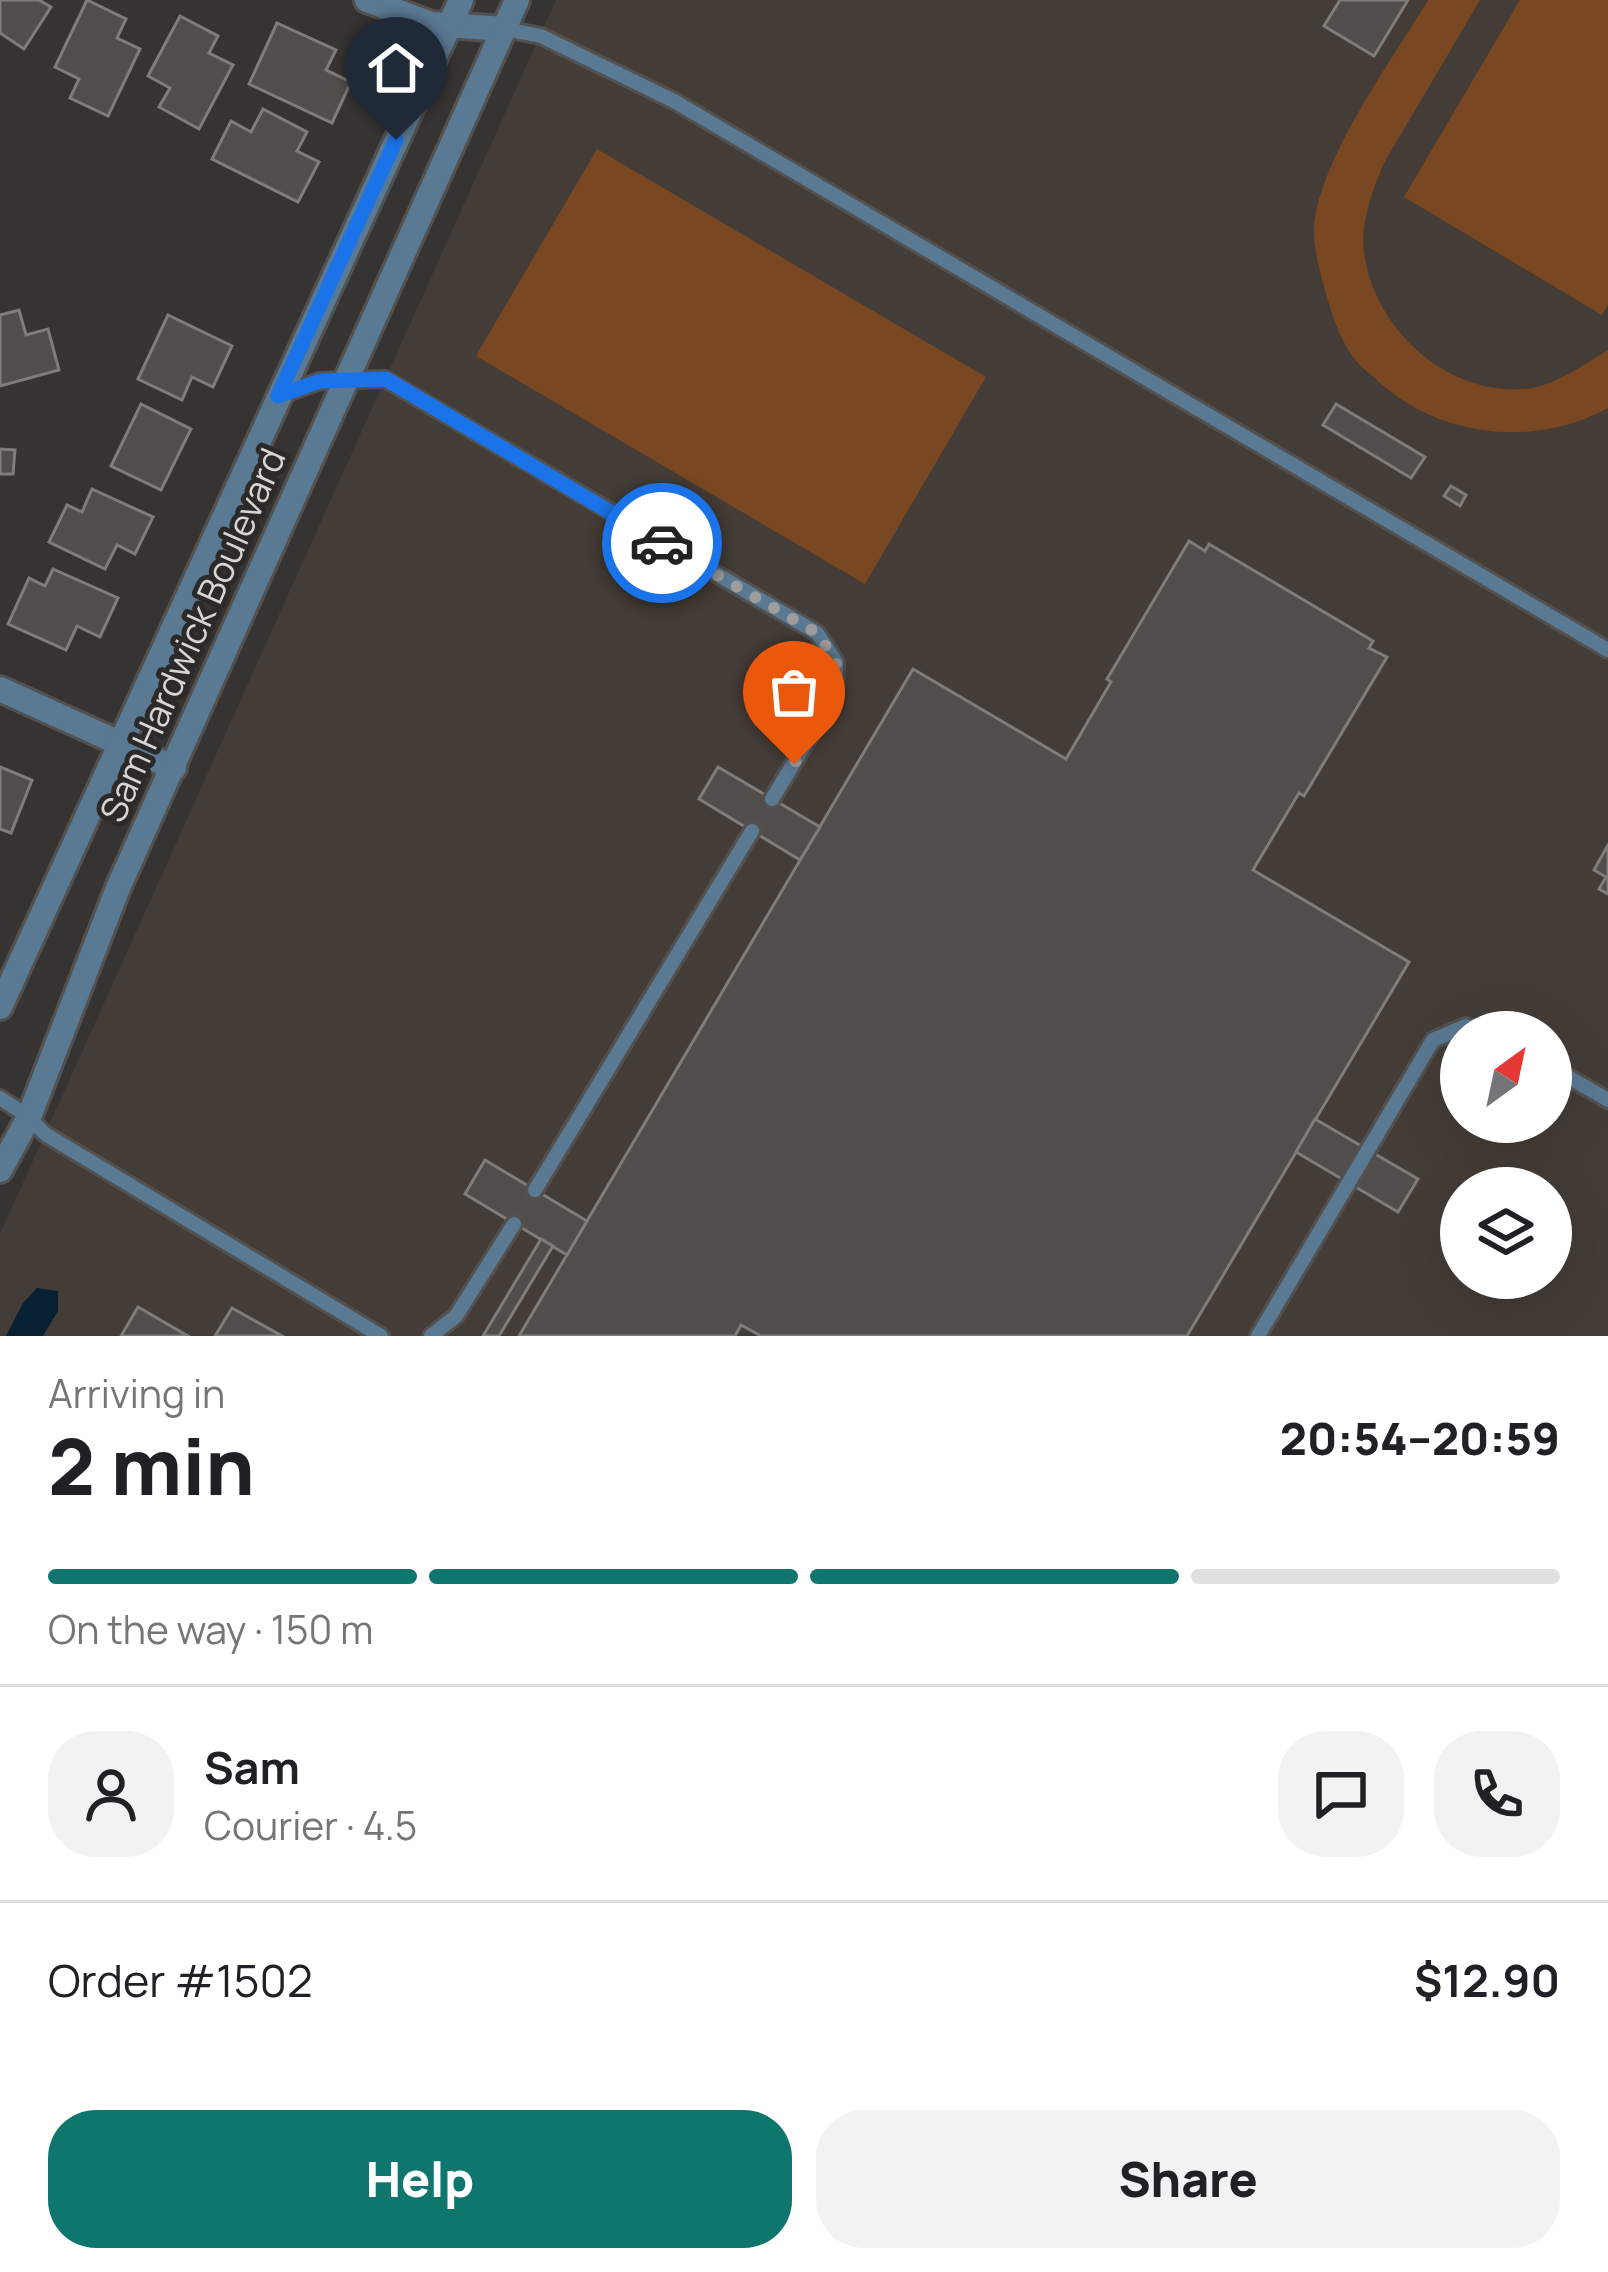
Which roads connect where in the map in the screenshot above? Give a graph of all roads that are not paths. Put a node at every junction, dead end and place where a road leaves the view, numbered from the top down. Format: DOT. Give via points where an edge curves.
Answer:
graph roads {
  1 [pos="368,0"];
  2 [pos="460,0"];
  3 [pos="517,0"];
  4 [pos="449,24"];
  5 [pos="505,29"];
  6 [pos="345,380"];
  7 [pos="278,396"];
  8 [pos="1608,650"];
  9 [pos="0,689"];
  10 [pos="118,742"];
  11 [pos="174,768"];
  12 [pos="772,799"];
  13 [pos="752,831"];
  14 [pos="0,1007"];
  15 [pos="1440,1037"];
  16 [pos="1572,1079"];
  17 [pos="0,1098"];
  18 [pos="1608,1100"];
  19 [pos="29,1117"];
  20 [pos="0,1171"];
  21 [pos="535,1190"];
  22 [pos="514,1223"];
  23 [pos="381,1336"];
  24 [pos="431,1336"];
  25 [pos="1258,1336"];
  1 -- 4 [label="street"];
  2 -- 4 [label="street, Sam Hardwick Boulevard"];
  3 -- 5 [label="street, Sam Hardwick Boulevard"];
  4 -- 5 [label="street"];
  4 -- 7 [label="street, Sam Hardwick Boulevard"];
  5 -- 6 [label="street, Sam Hardwick Boulevard"];
  5 -- 8 [label="lane" via="541,36 674,101"];
  6 -- 7 [label="lane"];
  6 -- 11 [label="street, Sam Hardwick Boulevard"];
  6 -- 12 [label="lane" via="386,379 817,633 836,662 835,695"];
  7 -- 10 [label="street, Sam Hardwick Boulevard"];
  9 -- 10 [label="street"];
  10 -- 11 [label="street"];
  10 -- 14 [label="street, Sam Hardwick Boulevard"];
  11 -- 19 [label="street, Sam Hardwick Boulevard"];
  13 -- 21 [label="lane"];
  15 -- 25 [label="lane"];
  16 -- 18 [label="lane"];
  17 -- 19 [label="lane"];
  19 -- 20 [label="street, Sam Hardwick Boulevard"];
  19 -- 23 [label="lane"];
  22 -- 24 [label="lane" via="456,1316"];
}
